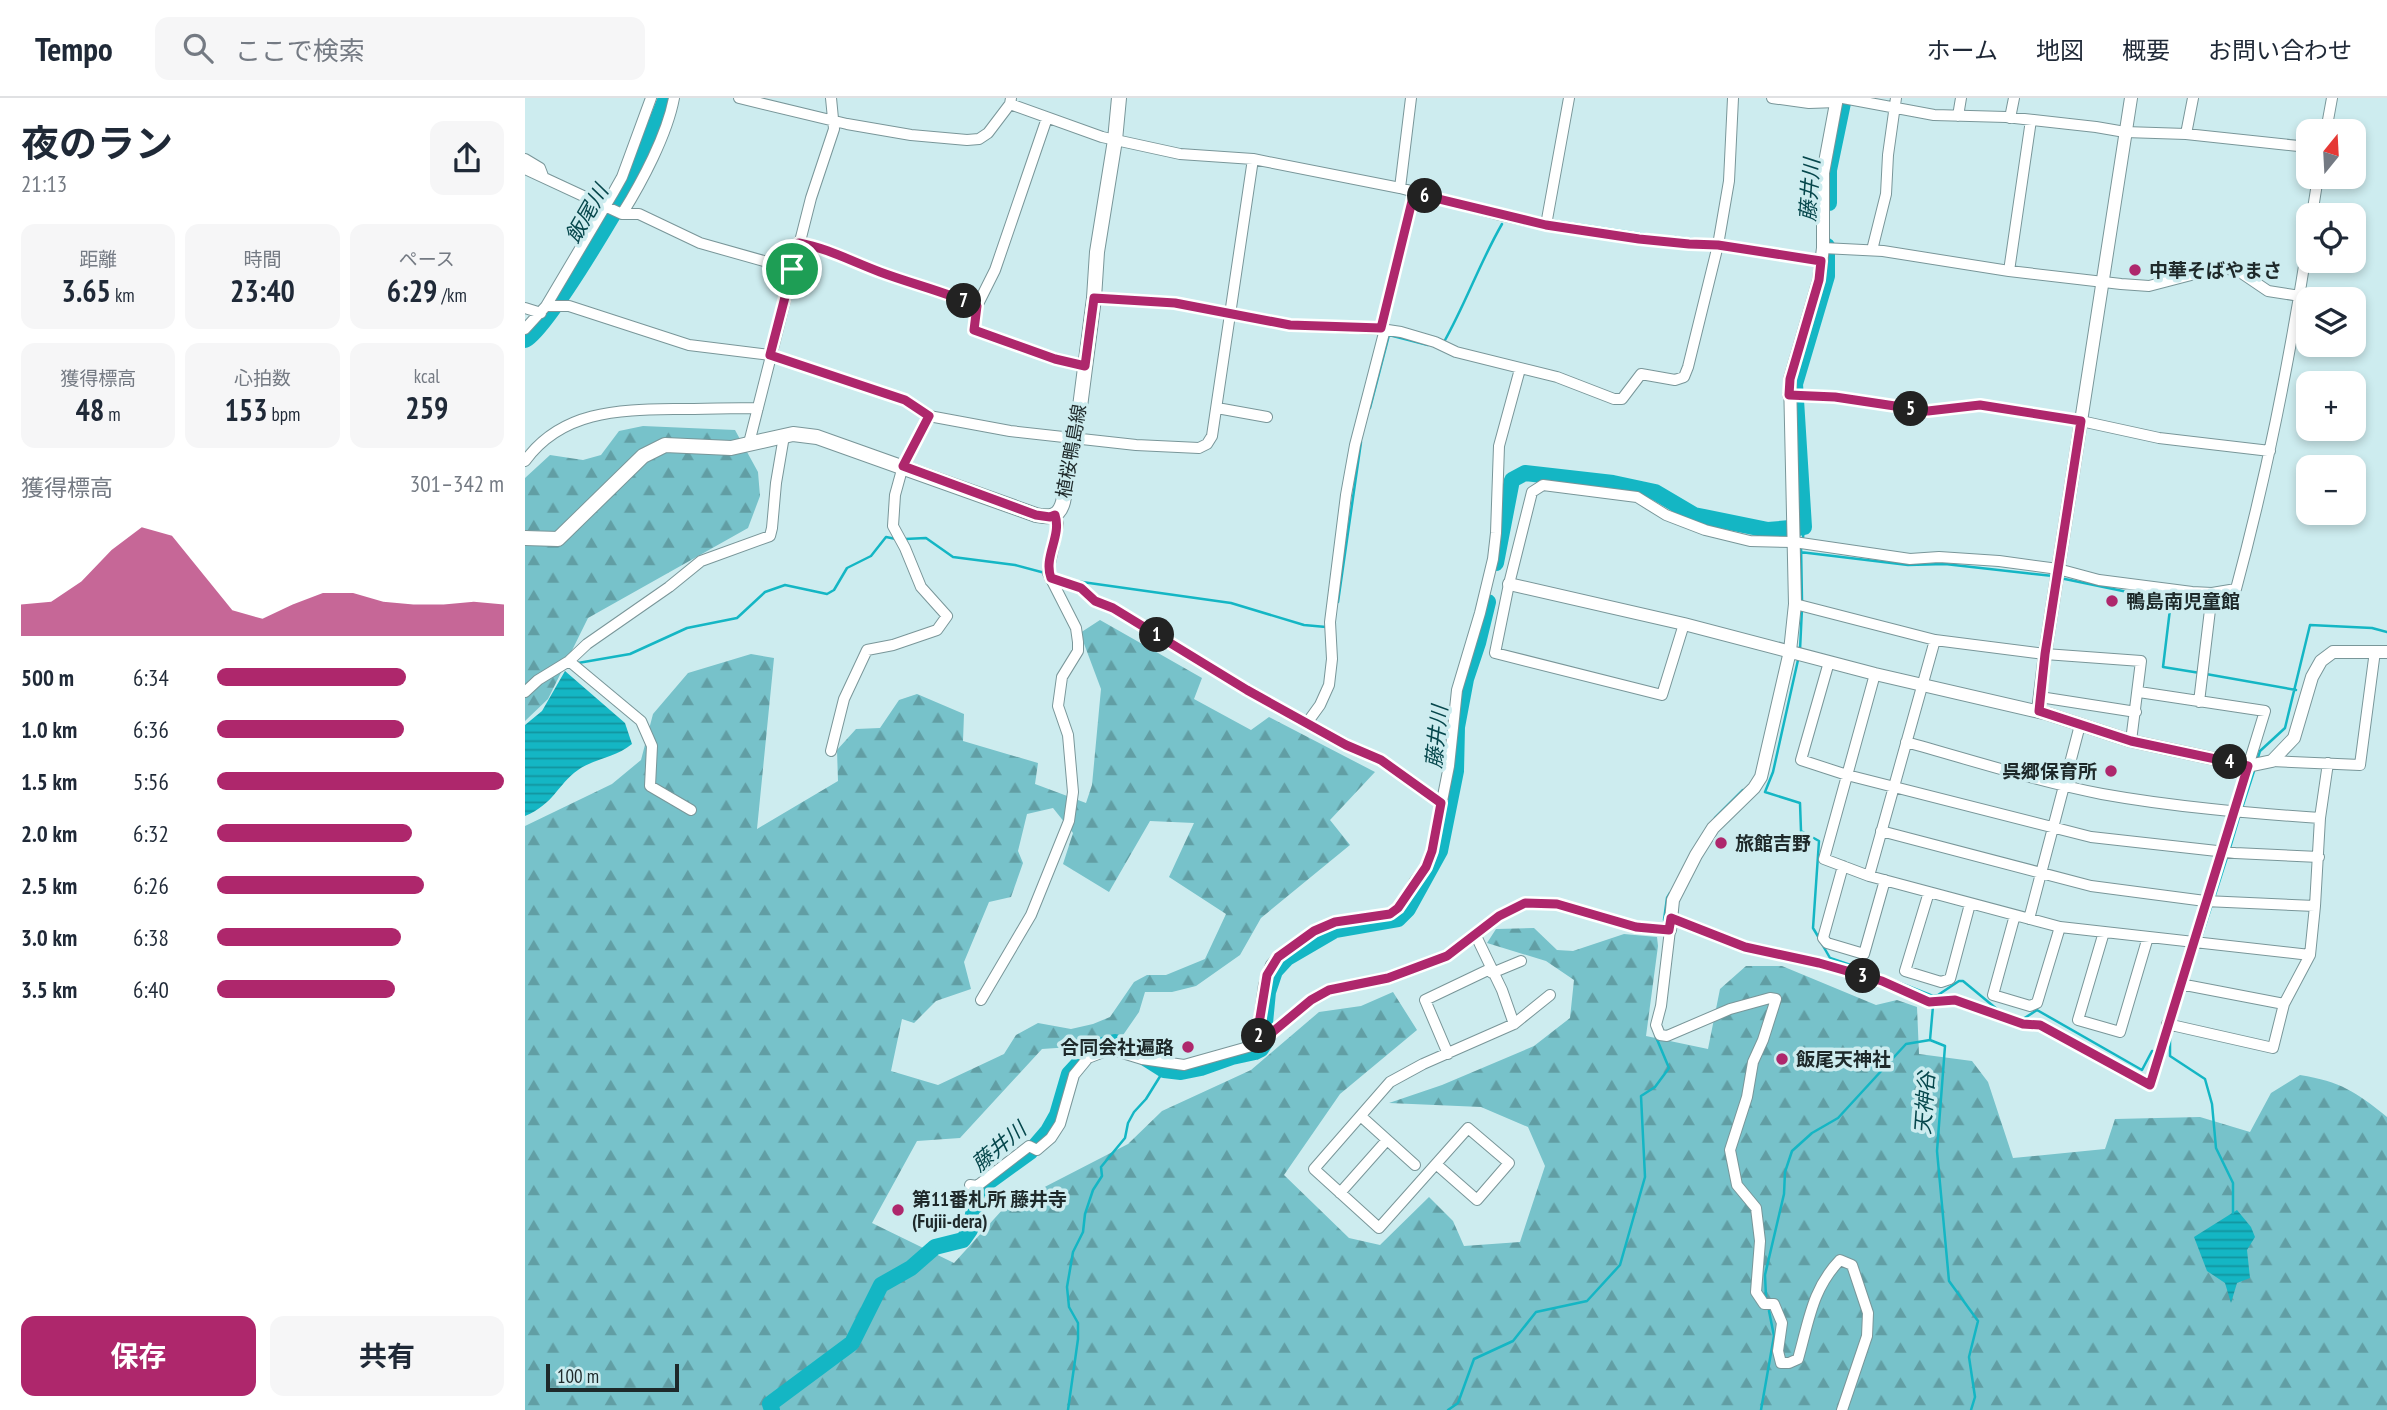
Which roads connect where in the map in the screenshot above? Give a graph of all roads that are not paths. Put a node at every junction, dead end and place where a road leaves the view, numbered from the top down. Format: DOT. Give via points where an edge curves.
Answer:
graph roads {
  1 [pos="652,98"];
  2 [pos="674,98"];
  3 [pos="739,98"];
  4 [pos="831,98"];
  5 [pos="1119,98"];
  6 [pos="1411,98"];
  7 [pos="1569,98"];
  8 [pos="1733,98"];
  9 [pos="1772,98"];
  10 [pos="1961,98"];
  11 [pos="2014,98"];
  12 [pos="2131,98"];
  13 [pos="2193,98"];
  14 [pos="2332,98"];
  15 [pos="1841,99"];
  16 [pos="1011,101"];
  17 [pos="1895,102"];
  18 [pos="1958,116"];
  19 [pos="1047,118"];
  20 [pos="2010,118"];
  21 [pos="2328,119"];
  22 [pos="835,120"];
  23 [pos="2031,120"];
  24 [pos="2125,132"];
  25 [pos="2186,134"];
  26 [pos="1115,140"];
  27 [pos="2296,146"];
  28 [pos="525,159"];
  29 [pos="1253,159"];
  30 [pos="525,169"];
  31 [pos="544,178"];
  32 [pos="1400,188"];
  33 [pos="1414,193"];
  34 [pos="605,207"];
  35 [pos="622,215"];
  36 [pos="1546,221"];
  37 [pos="799,243"];
  38 [pos="1718,243"];
  39 [pos="1872,250"];
  40 [pos="1825,251"];
  41 [pos="792,269"];
  42 [pos="2009,271"];
  43 [pos="2104,282"];
  44 [pos="2296,295"];
  45 [pos="1094,298"];
  46 [pos="977,306"];
  47 [pos="525,308"];
  48 [pos="543,309"];
  49 [pos="1230,312"];
  50 [pos="2296,317"];
  51 [pos="525,329"];
  52 [pos="1383,329"];
  53 [pos="770,355"];
  54 [pos="1085,366"];
  55 [pos="1520,369"];
  56 [pos="1793,395"];
  57 [pos="758,408"];
  58 [pos="1217,408"];
  59 [pos="929,416"];
  60 [pos="1267,417"];
  61 [pos="2081,421"];
  62 [pos="784,436"];
  63 [pos="1076,438"];
  64 [pos="749,443"];
  65 [pos="2270,451"];
  66 [pos="525,461"];
  67 [pos="903,466"];
  68 [pos="1055,515"];
  69 [pos="525,537"];
  70 [pos="1794,542"];
  71 [pos="1050,576"];
  72 [pos="2057,576"];
  73 [pos="1509,584"];
  74 [pos="2212,593"];
  75 [pos="1795,604"];
  76 [pos="1684,624"];
  77 [pos="1935,640"];
  78 [pos="2381,652"];
  79 [pos="1796,653"];
  80 [pos="2045,654"];
  81 [pos="569,661"];
  82 [pos="1829,662"];
  83 [pos="1875,674"];
  84 [pos="1921,686"];
  85 [pos="525,692"];
  86 [pos="2139,692"];
  87 [pos="2041,697"];
  88 [pos="2199,702"];
  89 [pos="2039,711"];
  90 [pos="2136,712"];
  91 [pos="1307,723"];
  92 [pos="2080,725"];
  93 [pos="2131,741"];
  94 [pos="1906,742"];
  95 [pos="831,751"];
  96 [pos="2261,763"];
  97 [pos="2328,763"];
  98 [pos="1847,775"];
  99 [pos="2065,786"];
  100 [pos="1893,787"];
  101 [pos="1441,803"];
  102 [pos="691,810"];
  103 [pos="2232,812"];
  104 [pos="2320,818"];
  105 [pos="2054,828"];
  106 [pos="1881,831"];
  107 [pos="2221,851"];
  108 [pos="2319,857"];
  109 [pos="1843,866"];
  110 [pos="2042,873"];
  111 [pos="1869,876"];
  112 [pos="1885,880"];
  113 [pos="1929,892"];
  114 [pos="2205,901"];
  115 [pos="1970,904"];
  116 [pos="2315,906"];
  117 [pos="2015,915"];
  118 [pos="2029,919"];
  119 [pos="1670,924"];
  120 [pos="2060,927"];
  121 [pos="2103,932"];
  122 [pos="1476,936"];
  123 [pos="2148,937"];
  124 [pos="2199,943"];
  125 [pos="2310,954"];
  126 [pos="1521,961"];
  127 [pos="1491,971"];
  128 [pos="2180,984"];
  129 [pos="1550,995"];
  130 [pos="981,1000"];
  131 [pos="2284,1004"];
  132 [pos="1514,1024"];
  133 [pos="2173,1025"];
  134 [pos="1263,1035"];
  135 [pos="1448,1054"];
  136 [pos="1364,1119"];
  137 [pos="1387,1140"];
  138 [pos="1436,1164"];
  139 [pos="1415,1165"];
  140 [pos="970,1185"];
  141 [pos="1340,1193"];
  142 [pos="1842,1410"];
  1 -- 34 [label="street" via="622,177"];
  2 -- 35 [label="street" via="654,152"];
  3 -- 22 [label="street"];
  4 -- 22 [label="street"];
  5 -- 26 [label="main road, 植桜鴨島線"];
  6 -- 32 [label="street"];
  7 -- 36 [label="street"];
  8 -- 38 [label="street" via="1729,181"];
  9 -- 15 [label="street" via="1809,103"];
  10 -- 18 [label="street"];
  11 -- 20 [label="street"];
  12 -- 24 [label="street"];
  13 -- 25 [label="street"];
  14 -- 21 [label="street"];
  15 -- 17 [label="street"];
  15 -- 40 [label="street" via="1823,173"];
  16 -- 19 [label="street"];
  16 -- 22 [label="street" via="988,134 979,139 911,135"];
  17 -- 18 [label="street" via="1934,115"];
  17 -- 39 [label="street" via="1886,194"];
  18 -- 20 [label="street"];
  19 -- 26 [label="street"];
  19 -- 46 [label="street" via="995,270"];
  20 -- 23 [label="street"];
  22 -- 37 [label="street"];
  23 -- 24 [label="street"];
  23 -- 42 [label="street"];
  24 -- 25 [label="street"];
  24 -- 43 [label="street"];
  25 -- 27 [label="street"];
  26 -- 29 [label="street" via="1180,154"];
  26 -- 45 [label="main road, 植桜鴨島線"];
  28 -- 31 [label="street" via="540,168"];
  29 -- 32 [label="street"];
  29 -- 49 [label="street"];
  30 -- 31 [label="street"];
  31 -- 34 [label="street"];
  32 -- 33 [label="street"];
  33 -- 36 [label="street"];
  33 -- 52 [label="street"];
  34 -- 35 [label="street"];
  34 -- 48 [label="street"];
  35 -- 41 [label="street" via="639,214 700,243"];
  36 -- 38 [label="street" via="1639,239"];
  37 -- 41 [label="street"];
  37 -- 46 [label="street"];
  38 -- 40 [label="street"];
  38 -- 55 [label="street" via="1683,377 1675,380 1641,374 1622,399 1614,399 1557,377"];
  39 -- 40 [label="street"];
  39 -- 42 [label="street"];
  40 -- 56 [label="street" via="1790,379"];
  41 -- 53 [label="street"];
  42 -- 43 [label="street"];
  43 -- 44 [label="street" via="2150,286 2218,268 2237,270 2268,291"];
  43 -- 61 [label="street"];
  45 -- 49 [label="street"];
  45 -- 54 [label="main road, 植桜鴨島線"];
  46 -- 54 [label="street" via="974,330"];
  47 -- 48 [label="street"];
  48 -- 51 [label="street"];
  48 -- 53 [label="street" via="569,306 689,345"];
  49 -- 52 [label="street" via="1290,325"];
  49 -- 58 [label="street"];
  50 -- 65 [label="street"];
  52 -- 55 [label="street"];
  52 -- 91 [label="street" via="1346,495 1330,625 1329,685"];
  53 -- 57 [label="street"];
  53 -- 59 [label="street" via="905,400"];
  54 -- 63 [label="main road, 植桜鴨島線"];
  55 -- 101 [label="street" via="1499,446 1493,559 1457,690"];
  56 -- 61 [label="street" via="1928,411 1980,405"];
  56 -- 70 [label="street"];
  57 -- 64 [label="street"];
  57 -- 66 [label="street" via="621,410 592,415 550,434"];
  58 -- 60 [label="street"];
  58 -- 63 [label="street" via="1212,436 1199,448"];
  59 -- 63 [label="street"];
  59 -- 67 [label="street"];
  61 -- 65 [label="street" via="2159,438"];
  61 -- 72 [label="street"];
  62 -- 64 [label="main road, 植桜鴨島線"];
  62 -- 67 [label="main road, 植桜鴨島線" via="817,438"];
  62 -- 81 [label="street" via="770,536 701,561"];
  63 -- 68 [label="main road, 植桜鴨島線" via="1061,511"];
  64 -- 69 [label="main road, 植桜鴨島線" via="731,448 664,445 643,456 558,539"];
  65 -- 74 [label="street" via="2236,589"];
  67 -- 68 [label="main road, 植桜鴨島線" via="1036,515"];
  67 -- 95 [label="street" via="893,526 921,587 947,616 937,630 867,650 844,699"];
  68 -- 71 [label="street" via="1058,524"];
  70 -- 72 [label="street" via="1910,559 1938,557"];
  70 -- 73 [label="street" via="1750,541 1692,525 1637,497 1543,485 1532,492"];
  70 -- 75 [label="street"];
  71 -- 91 [label="street" via="1081,588 1095,601"];
  71 -- 130 [label="street" via="1076,628 1078,642 1078,652 1062,677 1058,706 1069,736 1073,806 1031,915"];
  72 -- 74 [label="street"];
  72 -- 80 [label="street"];
  73 -- 76 [label="street"];
  73 -- 76 [label="street" via="1495,653 1662,695"];
  74 -- 88 [label="street"];
  75 -- 77 [label="street"];
  75 -- 79 [label="street"];
  76 -- 79 [label="street"];
  77 -- 80 [label="street"];
  77 -- 84 [label="street"];
  78 -- 96 [label="street" via="2333,652 2321,661 2294,737"];
  78 -- 97 [label="street" via="2360,765"];
  79 -- 82 [label="street"];
  79 -- 119 [label="street" via="1761,776 1707,837 1673,900"];
  80 -- 86 [label="street" via="2141,661"];
  80 -- 87 [label="street"];
  81 -- 85 [label="street"];
  81 -- 102 [label="street" via="641,721 652,746 650,786"];
  82 -- 83 [label="street"];
  82 -- 98 [label="street" via="1801,760"];
  83 -- 84 [label="street"];
  83 -- 98 [label="street"];
  84 -- 89 [label="street"];
  84 -- 94 [label="street"];
  86 -- 88 [label="street"];
  86 -- 90 [label="street"];
  87 -- 89 [label="street"];
  87 -- 90 [label="street"];
  88 -- 96 [label="street" via="2265,711"];
  89 -- 92 [label="street"];
  90 -- 93 [label="street"];
  91 -- 101 [label="street" via="1381,760"];
  92 -- 93 [label="street"];
  92 -- 99 [label="street"];
  93 -- 96 [label="street"];
  94 -- 99 [label="street"];
  94 -- 100 [label="street"];
  96 -- 97 [label="street"];
  96 -- 103 [label="street"];
  97 -- 104 [label="street"];
  98 -- 100 [label="street"];
  98 -- 109 [label="street" via="1824,859"];
  99 -- 103 [label="street"];
  99 -- 105 [label="street"];
  100 -- 105 [label="street"];
  100 -- 106 [label="street"];
  101 -- 134 [label="street" via="1426,867 1398,908 1390,914 1335,922 1278,957 1267,975"];
  103 -- 104 [label="street"];
  103 -- 107 [label="street"];
  104 -- 108 [label="street"];
  105 -- 107 [label="street" via="2130,843"];
  105 -- 110 [label="street"];
  106 -- 110 [label="street"];
  106 -- 111 [label="street"];
  107 -- 108 [label="street"];
  107 -- 114 [label="street"];
  108 -- 116 [label="street"];
  109 -- 111 [label="street"];
  109 -- 112 [label="street" via="1823,938 1827,943 1864,954"];
  110 -- 114 [label="street" via="2091,886"];
  110 -- 118 [label="street"];
  111 -- 112 [label="street"];
  112 -- 113 [label="street"];
  113 -- 115 [label="street"];
  113 -- 115 [label="street" via="1905,971 1941,982 1950,979"];
  114 -- 116 [label="street"];
  114 -- 124 [label="street"];
  115 -- 117 [label="street"];
  116 -- 125 [label="street"];
  117 -- 118 [label="street"];
  117 -- 120 [label="street" via="1993,995 2030,1006 2037,1003"];
  118 -- 120 [label="street"];
  119 -- 122 [label="street" via="1636,927 1536,902 1508,911"];
  119 -- 133 [label="street" via="1882,981 1933,1002 1955,1000 2023,1024 2040,1025 2150,1085"];
  119 -- 142 [label="street" via="1656,1025 1660,1035 1730,1009 1776,999 1753,1062 1730,1150 1737,1185 1756,1209 1760,1241 1756,1292 1764,1304 1774,1304 1782,1323 1781,1363 1798,1359 1812,1303 1829,1272 1840,1261 1852,1265 1868,1313 1867,1336"];
  120 -- 121 [label="street"];
  121 -- 123 [label="street"];
  121 -- 123 [label="street" via="2078,1020 2120,1031"];
  122 -- 127 [label="street"];
  122 -- 134 [label="street" via="1424,966 1329,990"];
  123 -- 124 [label="street"];
  124 -- 125 [label="street"];
  124 -- 128 [label="street"];
  125 -- 131 [label="street"];
  126 -- 127 [label="street"];
  127 -- 132 [label="street"];
  127 -- 135 [label="street" via="1425,1000"];
  128 -- 131 [label="street"];
  128 -- 133 [label="street"];
  129 -- 132 [label="street"];
  131 -- 133 [label="street" via="2273,1048"];
  132 -- 135 [label="street"];
  134 -- 140 [label="street" via="1248,1047 1184,1065 1106,1051 1088,1058 1074,1075 1060,1124 1051,1138 977,1186"];
  135 -- 141 [label="street" via="1391,1082 1314,1169"];
  136 -- 137 [label="street"];
  137 -- 139 [label="street"];
  137 -- 141 [label="street"];
  138 -- 138 [label="street" via="1468,1128 1509,1163 1477,1200"];
  138 -- 141 [label="street" via="1379,1228"];
}
